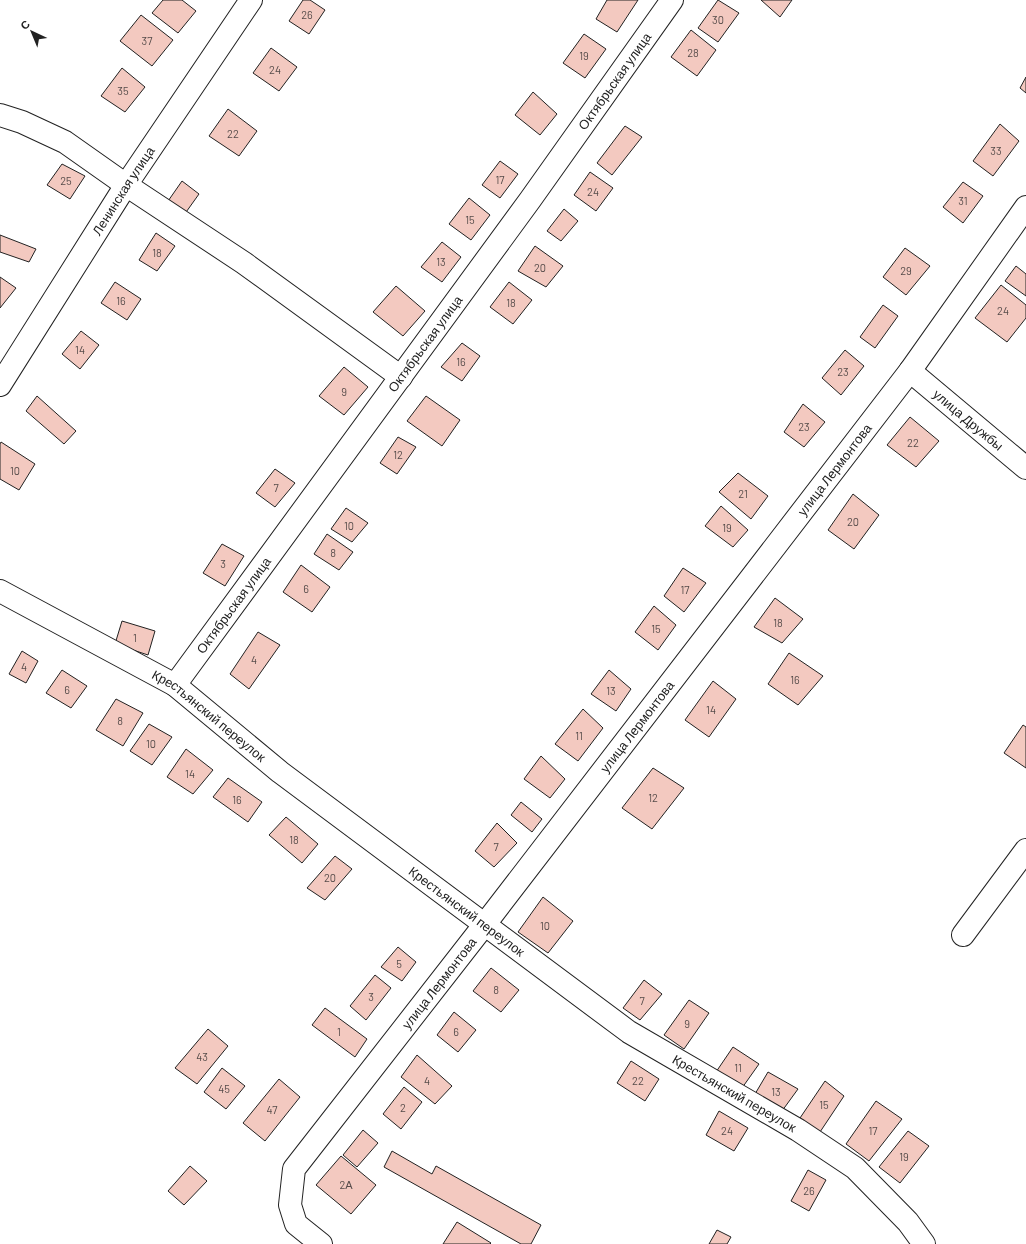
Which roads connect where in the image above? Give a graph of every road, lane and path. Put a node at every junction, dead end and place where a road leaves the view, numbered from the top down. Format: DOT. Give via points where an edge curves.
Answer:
graph roads {
  1 [pos="251,0"];
  2 [pos="672,0"];
  3 [pos="0,115"];
  4 [pos="126,185"];
  5 [pos="1026,207"];
  6 [pos="910,371"];
  7 [pos="401,377"];
  8 [pos="0,385"];
  9 [pos="1026,468"];
  10 [pos="0,591"];
  11 [pos="175,685"];
  12 [pos="1026,850"];
  13 [pos="485,924"];
  14 [pos="963,935"];
  15 [pos="321,1244"];
  16 [pos="924,1244"];
  1 -- 4 [label="street, Ленинская улица"];
  2 -- 7 [label="street, Октябрьская улица"];
  3 -- 4 [label="street" via="65,142"];
  4 -- 7 [label="street" via="244,263"];
  4 -- 8 [label="street, Ленинская улица"];
  5 -- 6 [label="street, улица Лермонтова"];
  6 -- 9 [label="street, улица Дружбы"];
  6 -- 13 [label="street, улица Лермонтова"];
  7 -- 11 [label="street, Октябрьская улица"];
  10 -- 11 [label="street, Крестьянский переулок"];
  11 -- 13 [label="street, Крестьянский переулок" via="280,772"];
  12 -- 14 [label="street"];
  13 -- 15 [label="street, улица Лермонтова" via="294,1169 290,1205 296,1224"];
  13 -- 16 [label="street, Крестьянский переулок" via="629,1032 798,1130 855,1168 908,1222"];
}
